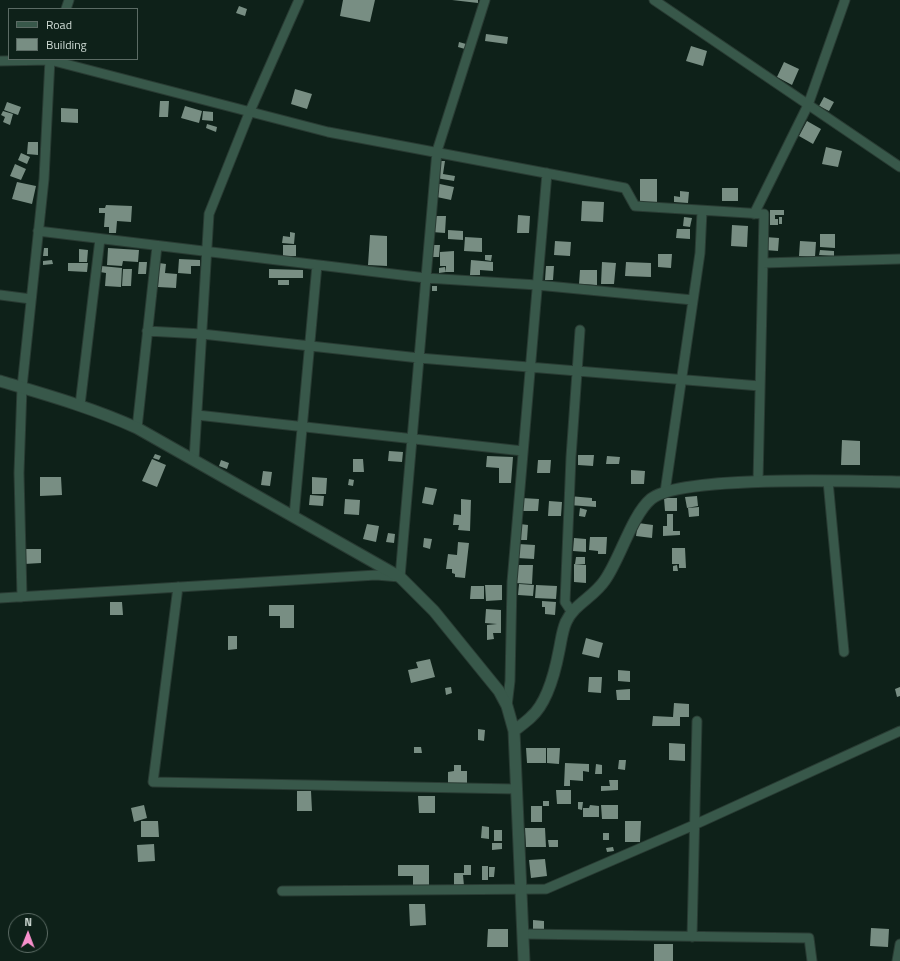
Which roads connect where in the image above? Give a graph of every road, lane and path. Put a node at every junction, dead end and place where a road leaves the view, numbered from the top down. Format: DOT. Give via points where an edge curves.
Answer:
graph roads {
  1 [pos="299,0"];
  2 [pos="485,0"];
  3 [pos="654,0"];
  4 [pos="845,0"];
  5 [pos="25,60"];
  6 [pos="50,60"];
  7 [pos="54,60"];
  8 [pos="0,61"];
  9 [pos="808,105"];
  10 [pos="250,111"];
  11 [pos="437,151"];
  12 [pos="900,167"];
  13 [pos="547,173"];
  14 [pos="702,211"];
  15 [pos="754,214"];
  16 [pos="38,231"];
  17 [pos="100,239"];
  18 [pos="157,246"];
  19 [pos="207,252"];
  20 [pos="900,259"];
  21 [pos="762,263"];
  22 [pos="317,265"];
  23 [pos="426,278"];
  24 [pos="538,285"];
  25 [pos="0,295"];
  26 [pos="31,298"];
  27 [pos="693,300"];
  28 [pos="580,330"];
  29 [pos="148,331"];
  30 [pos="202,334"];
  31 [pos="310,346"];
  32 [pos="419,358"];
  33 [pos="530,368"];
  34 [pos="577,372"];
  35 [pos="0,380"];
  36 [pos="681,381"];
  37 [pos="760,386"];
  38 [pos="22,387"];
  39 [pos="80,405"];
  40 [pos="197,415"];
  41 [pos="302,427"];
  42 [pos="137,428"];
  43 [pos="412,439"];
  44 [pos="523,451"];
  45 [pos="194,460"];
  46 [pos="828,481"];
  47 [pos="758,482"];
  48 [pos="900,482"];
  49 [pos="665,492"];
  50 [pos="294,516"];
  51 [pos="400,577"];
  52 [pos="178,587"];
  53 [pos="22,597"];
  54 [pos="0,598"];
  55 [pos="572,611"];
  56 [pos="844,652"];
  57 [pos="507,706"];
  58 [pos="697,721"];
  59 [pos="514,731"];
  60 [pos="900,731"];
  61 [pos="516,789"];
  62 [pos="694,825"];
  63 [pos="282,891"];
  64 [pos="522,891"];
  65 [pos="524,934"];
  66 [pos="692,937"];
  67 [pos="900,944"];
  68 [pos="524,961"];
  69 [pos="812,961"];
  70 [pos="897,961"];
  1 -- 10 [label="street"];
  2 -- 11 [label="street"];
  3 -- 9 [label="street"];
  4 -- 9 [label="street"];
  5 -- 8 [label="street"];
  6 -- 16 [label="street" via="44,179"];
  7 -- 10 [label="street"];
  9 -- 12 [label="street"];
  9 -- 15 [label="street"];
  10 -- 11 [label="street" via="328,132"];
  10 -- 19 [label="street" via="209,214"];
  11 -- 13 [label="street"];
  11 -- 23 [label="street"];
  13 -- 14 [label="street" via="625,188 635,206"];
  13 -- 24 [label="street"];
  14 -- 15 [label="street"];
  14 -- 27 [label="street" via="700,253"];
  15 -- 21 [label="street" via="764,214"];
  16 -- 17 [label="street"];
  16 -- 26 [label="street"];
  17 -- 18 [label="street"];
  17 -- 39 [label="street"];
  18 -- 19 [label="street"];
  18 -- 29 [label="street"];
  19 -- 22 [label="street"];
  19 -- 30 [label="street"];
  20 -- 21 [label="street"];
  21 -- 37 [label="street"];
  22 -- 23 [label="street"];
  22 -- 31 [label="street"];
  23 -- 24 [label="street"];
  23 -- 32 [label="street"];
  24 -- 27 [label="street"];
  24 -- 33 [label="street"];
  25 -- 26 [label="street"];
  26 -- 38 [label="street"];
  27 -- 36 [label="street"];
  28 -- 34 [label="street"];
  29 -- 30 [label="street"];
  29 -- 42 [label="street"];
  30 -- 31 [label="street"];
  30 -- 40 [label="street"];
  31 -- 32 [label="street"];
  31 -- 41 [label="street"];
  32 -- 33 [label="street"];
  32 -- 43 [label="street"];
  33 -- 34 [label="street"];
  33 -- 44 [label="street"];
  34 -- 36 [label="street"];
  34 -- 55 [label="street" via="566,602"];
  35 -- 38 [label="street"];
  36 -- 37 [label="street"];
  36 -- 49 [label="street"];
  37 -- 47 [label="street"];
  38 -- 39 [label="street"];
  38 -- 53 [label="street" via="19,473"];
  39 -- 42 [label="street"];
  40 -- 41 [label="street"];
  40 -- 45 [label="street"];
  41 -- 43 [label="street"];
  41 -- 50 [label="street"];
  42 -- 45 [label="street"];
  43 -- 44 [label="street"];
  43 -- 51 [label="street"];
  44 -- 57 [label="street" via="512,582"];
  45 -- 50 [label="street"];
  46 -- 47 [label="street"];
  46 -- 48 [label="street"];
  46 -- 56 [label="street"];
  47 -- 49 [label="street" via="678,488"];
  49 -- 55 [label="street" via="651,498 642,509 605,581"];
  50 -- 51 [label="street"];
  51 -- 52 [label="street" via="376,575"];
  51 -- 57 [label="street" via="434,612 499,691"];
  52 -- 53 [label="street"];
  52 -- 61 [label="street" via="153,782"];
  53 -- 54 [label="street"];
  55 -- 59 [label="street" via="566,623 554,675 547,692 532,716"];
  57 -- 59 [label="street"];
  58 -- 62 [label="street"];
  59 -- 61 [label="street"];
  60 -- 62 [label="street"];
  61 -- 64 [label="street"];
  62 -- 64 [label="street" via="546,889"];
  62 -- 66 [label="street"];
  63 -- 64 [label="street"];
  64 -- 65 [label="street"];
  65 -- 66 [label="street"];
  65 -- 68 [label="street"];
  66 -- 69 [label="street" via="809,938"];
  67 -- 70 [label="street"];
}
